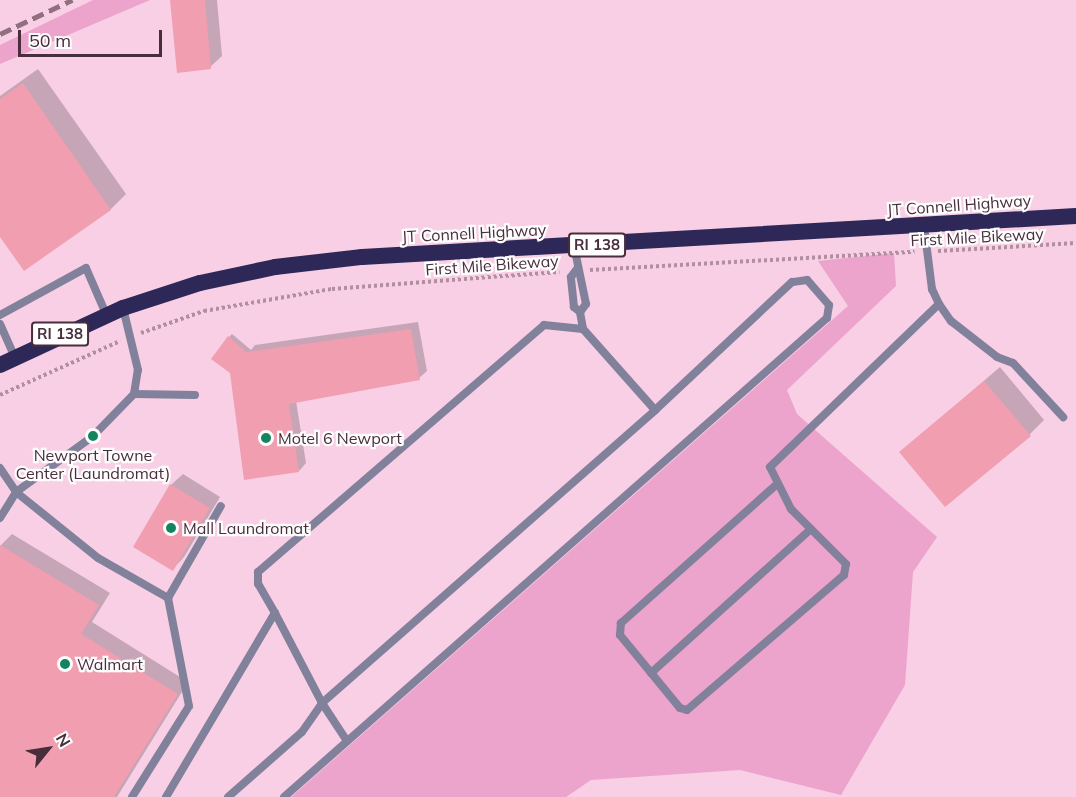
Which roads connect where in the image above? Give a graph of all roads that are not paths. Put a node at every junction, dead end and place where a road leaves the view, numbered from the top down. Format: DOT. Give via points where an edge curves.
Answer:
graph roads {
  1 [pos="1076,216"];
  2 [pos="924,226"];
  3 [pos="574,246"];
  4 [pos="939,304"];
  5 [pos="123,308"];
  6 [pos="106,314"];
  7 [pos="0,315"];
  8 [pos="0,324"];
  9 [pos="583,329"];
  10 [pos="7,361"];
  11 [pos="134,394"];
  12 [pos="195,395"];
  13 [pos="655,410"];
  14 [pos="1063,417"];
  15 [pos="0,468"];
  16 [pos="776,485"];
  17 [pos="16,492"];
  18 [pos="221,506"];
  19 [pos="0,518"];
  20 [pos="811,529"];
  21 [pos="168,598"];
  22 [pos="275,613"];
  23 [pos="651,673"];
  24 [pos="322,704"];
  25 [pos="347,741"];
  26 [pos="132,797"];
  27 [pos="165,797"];
  28 [pos="228,797"];
  29 [pos="284,797"];
  1 -- 2 [label="highway, JT Connell Highway / RI 138"];
  2 -- 3 [label="highway, JT Connell Highway / RI 138"];
  2 -- 4 [label="lane"];
  3 -- 5 [label="highway, JT Connell Highway / RI 138" via="362,257 275,267 200,283"];
  3 -- 9 [label="lane" via="574,308 580,312"];
  4 -- 14 [label="lane" via="951,321 997,357 1013,363"];
  4 -- 16 [label="lane" via="770,467"];
  5 -- 6 [label="highway, JT Connell Highway / RI 138"];
  5 -- 11 [label="lane" via="138,370"];
  6 -- 7 [label="lane" via="86,267"];
  6 -- 10 [label="highway, JT Connell Highway / RI 138"];
  8 -- 10 [label="lane"];
  9 -- 13 [label="lane"];
  9 -- 22 [label="lane" via="544,325 258,572 258,584"];
  11 -- 12 [label="lane"];
  11 -- 17 [label="lane" via="93,436"];
  13 -- 24 [label="lane"];
  13 -- 25 [label="lane" via="792,282 807,280 829,305 827,318"];
  15 -- 17 [label="lane"];
  16 -- 20 [label="lane" via="791,509"];
  16 -- 23 [label="lane" via="621,623 620,635"];
  17 -- 19 [label="lane"];
  17 -- 21 [label="lane" via="98,558"];
  18 -- 21 [label="lane"];
  20 -- 23 [label="lane"];
  20 -- 23 [label="lane" via="846,564 844,575 687,710 680,708"];
  21 -- 26 [label="lane" via="189,706"];
  22 -- 24 [label="lane"];
  22 -- 27 [label="lane"];
  24 -- 25 [label="lane"];
  24 -- 28 [label="lane" via="302,732"];
  25 -- 29 [label="lane"];
}
